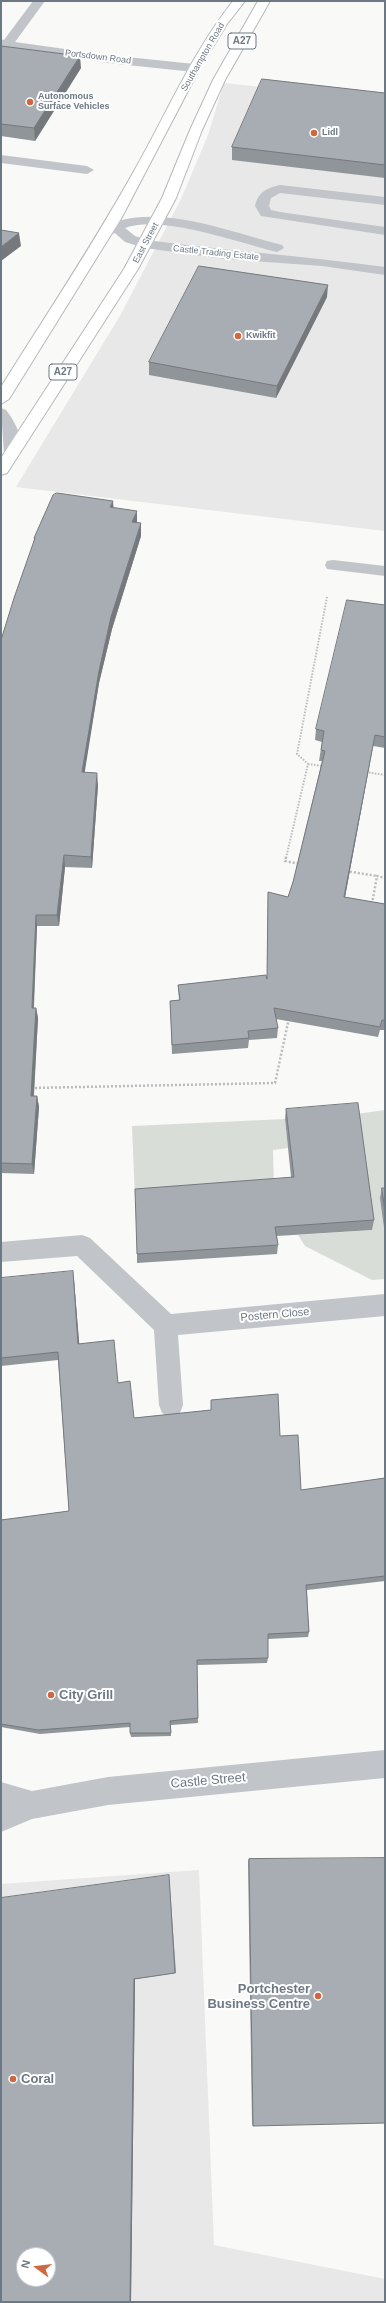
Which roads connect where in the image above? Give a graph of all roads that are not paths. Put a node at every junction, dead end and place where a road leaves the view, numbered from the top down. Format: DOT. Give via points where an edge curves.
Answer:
graph roads {
  1 [pos="39,1"];
  2 [pos="239,1"];
  3 [pos="264,1"];
  4 [pos="4,44"];
  5 [pos="194,68"];
  6 [pos="1,158"];
  7 [pos="87,170"];
  8 [pos="385,201"];
  9 [pos="157,220"];
  10 [pos="115,221"];
  11 [pos="385,231"];
  12 [pos="103,235"];
  13 [pos="145,244"];
  14 [pos="322,262"];
  15 [pos="385,271"];
  16 [pos="1,399"];
  17 [pos="1,414"];
  18 [pos="12,454"];
  19 [pos="1,470"];
  20 [pos="333,565"];
  21 [pos="385,571"];
  22 [pos="1,1252"];
  23 [pos="385,1305"];
  24 [pos="166,1325"];
  25 [pos="171,1405"];
  26 [pos="385,1764"];
  27 [pos="1,1796"];
  28 [pos="32,1805"];
  29 [pos="1,1818"];
  1 -- 4 [label="street"];
  2 -- 5 [label="main road, Southampton Road / A27"];
  3 -- 9 [label="main road, East Street / A27" via="219,80 169,198"];
  4 -- 5 [label="street, Portsdown Road"];
  5 -- 10 [label="main road, Southampton Road / A27"];
  6 -- 7 [label="street"];
  8 -- 11 [label="street" via="280,189 267,192 262,206 266,213 280,216"];
  9 -- 10 [label="street, Castle Trading Estate"];
  9 -- 13 [label="main road, East Street / A27"];
  9 -- 14 [label="street, Castle Trading Estate"];
  10 -- 12 [label="street, Castle Trading Estate"];
  10 -- 13 [label="street, Castle Trading Estate" via="130,239"];
  12 -- 16 [label="main road"];
  13 -- 14 [label="street, Castle Trading Estate" via="225,255"];
  13 -- 18 [label="main road, East Street / A27"];
  14 -- 15 [label="street, Castle Trading Estate"];
  17 -- 18 [label="street" via="8,421 12,434"];
  18 -- 19 [label="main road, East Street / A27"];
  20 -- 21 [label="street"];
  22 -- 24 [label="street" via="82,1245"];
  23 -- 24 [label="street, Postern Close"];
  24 -- 25 [label="street"];
  26 -- 28 [label="street, Castle Street" via="108,1791"];
  27 -- 28 [label="street, Castle Street"];
  28 -- 29 [label="street, Castle Street"];
}
